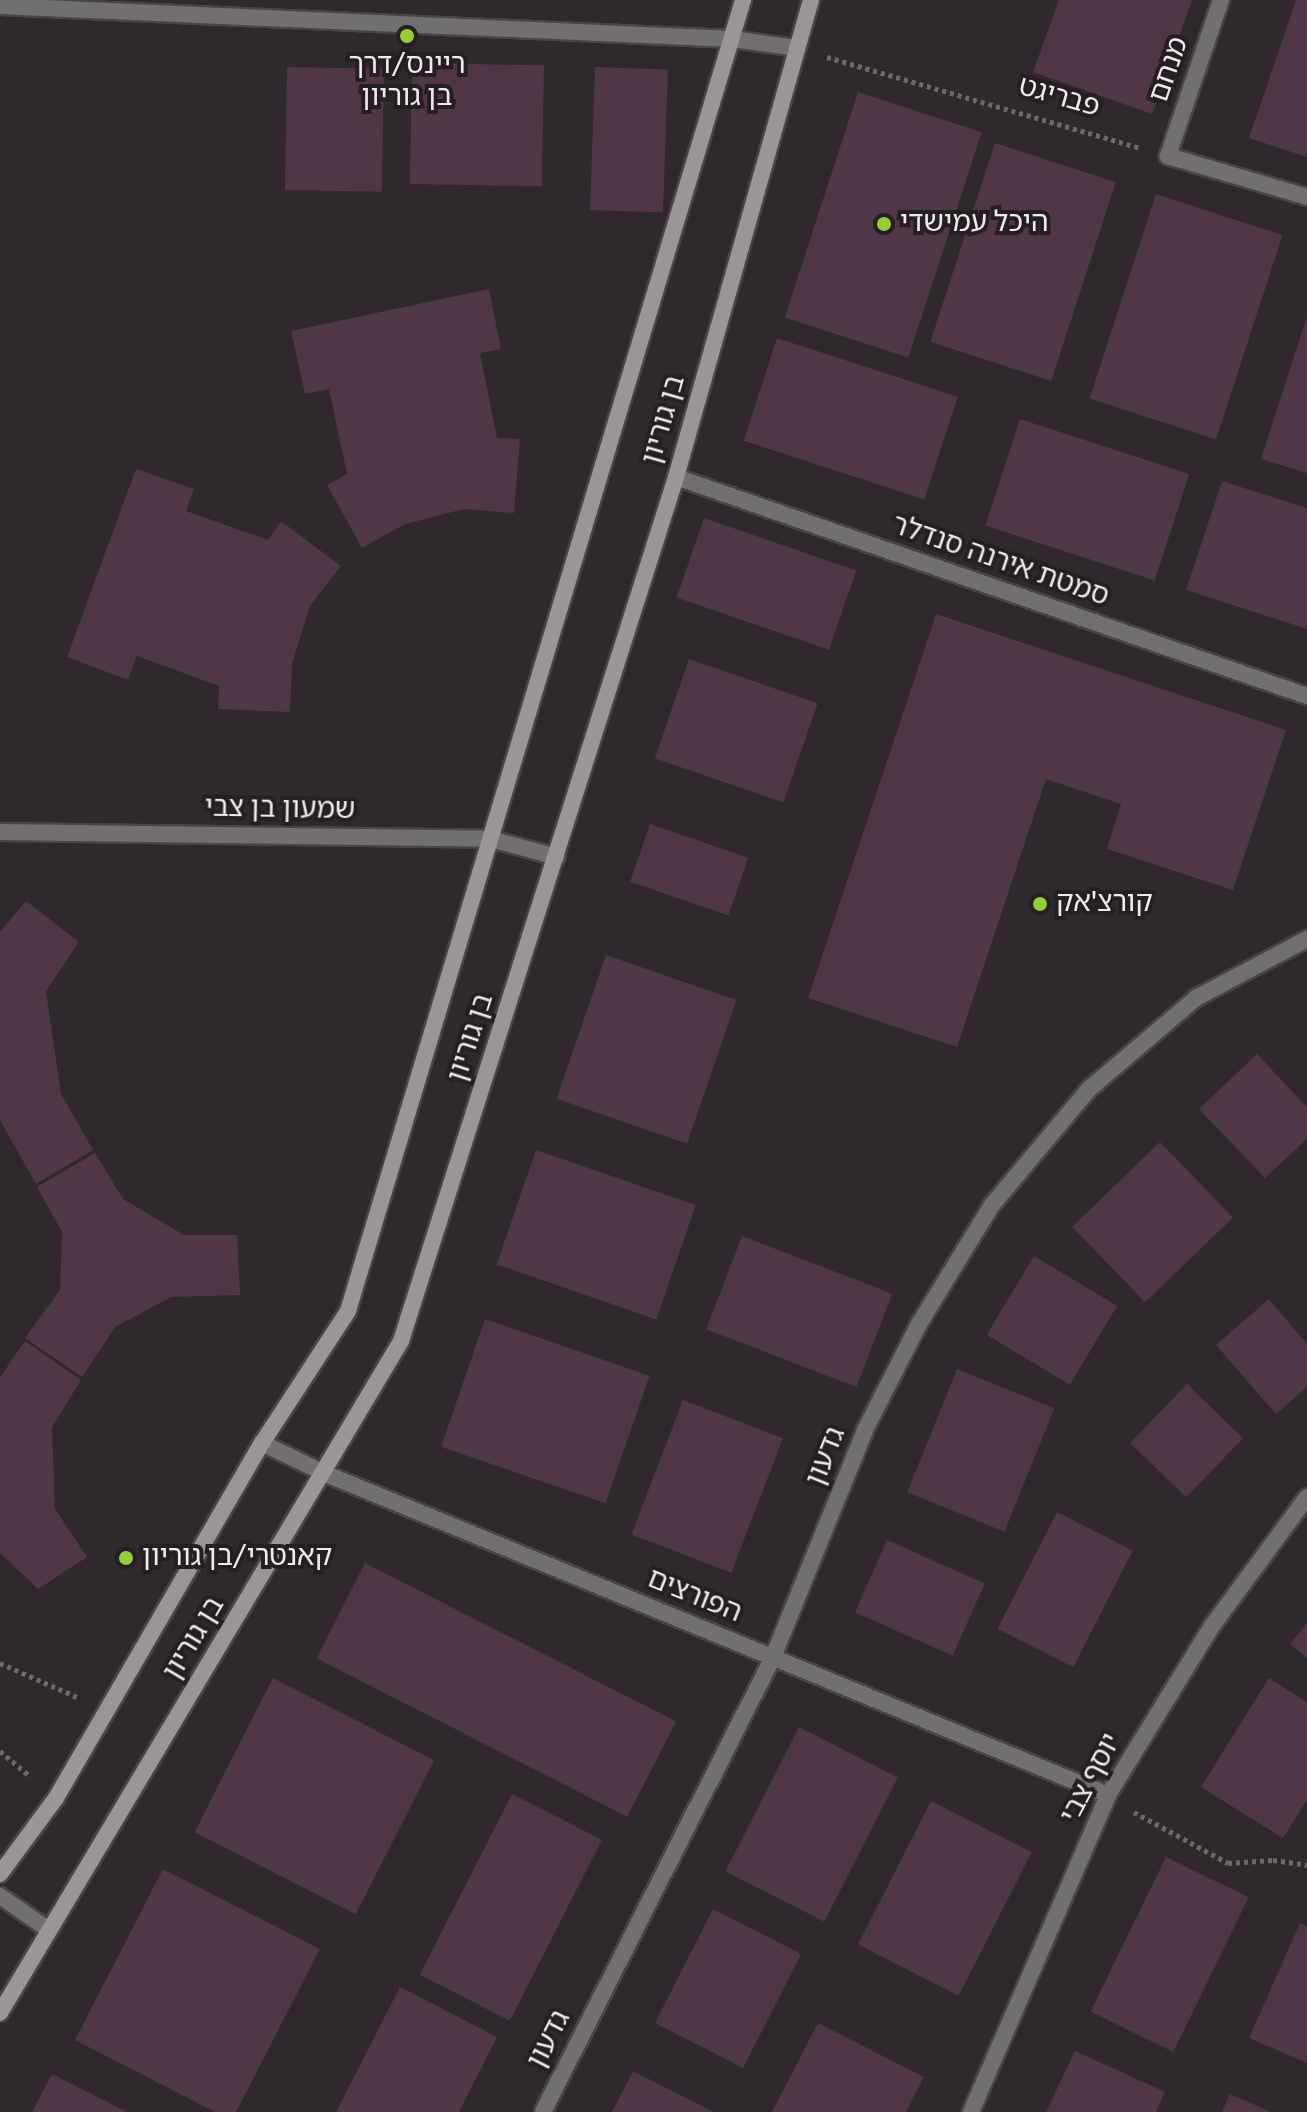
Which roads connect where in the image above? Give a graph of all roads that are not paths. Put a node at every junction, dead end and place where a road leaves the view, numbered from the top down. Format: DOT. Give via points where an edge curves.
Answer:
graph roads {
  1 [pos="743,0"];
  2 [pos="811,0"];
  3 [pos="1221,0"];
  4 [pos="64,3"];
  5 [pos="0,6"];
  6 [pos="732,39"];
  7 [pos="797,48"];
  8 [pos="1307,197"];
  9 [pos="676,477"];
  10 [pos="1307,696"];
  11 [pos="0,832"];
  12 [pos="491,839"];
  13 [pos="557,857"];
  14 [pos="1307,939"];
  15 [pos="262,1443"];
  16 [pos="326,1474"];
  17 [pos="1307,1497"];
  18 [pos="773,1657"];
  19 [pos="1108,1795"];
  20 [pos="0,1874"];
  21 [pos="0,1896"];
  22 [pos="49,1930"];
  23 [pos="0,2013"];
  24 [pos="543,2112"];
  25 [pos="971,2112"];
  1 -- 6 [label="main road, בן גוריון"];
  2 -- 7 [label="main road, בן גוריון"];
  3 -- 8 [label="street, מנחם" via="1168,156"];
  4 -- 5 [label="street"];
  4 -- 6 [label="street"];
  6 -- 7 [label="street"];
  6 -- 12 [label="main road, בן גוריון"];
  7 -- 9 [label="main road, בן גוריון"];
  9 -- 10 [label="street, סמטת אירנה סנדלר"];
  9 -- 13 [label="main road, בן גוריון"];
  11 -- 12 [label="street, שמעון בן צבי"];
  12 -- 13 [label="street, שמעון בן צבי"];
  12 -- 15 [label="main road, בן גוריון" via="348,1311"];
  13 -- 16 [label="main road, בן גוריון" via="401,1341"];
  14 -- 18 [label="street, גדעון" via="1184,1008 1088,1090 992,1205 919,1324 865,1430"];
  15 -- 16 [label="street, הפורצים"];
  15 -- 20 [label="main road, בן גוריון" via="56,1798"];
  16 -- 18 [label="street, הפורצים"];
  16 -- 22 [label="main road, בן גוריון"];
  17 -- 19 [label="street, יוסף צבי" via="1212,1626"];
  18 -- 19 [label="street, הפורצים"];
  18 -- 24 [label="street, גדעון"];
  19 -- 25 [label="street, יוסף צבי"];
  21 -- 22 [label="street"];
  22 -- 23 [label="main road, בן גוריון"];
}
